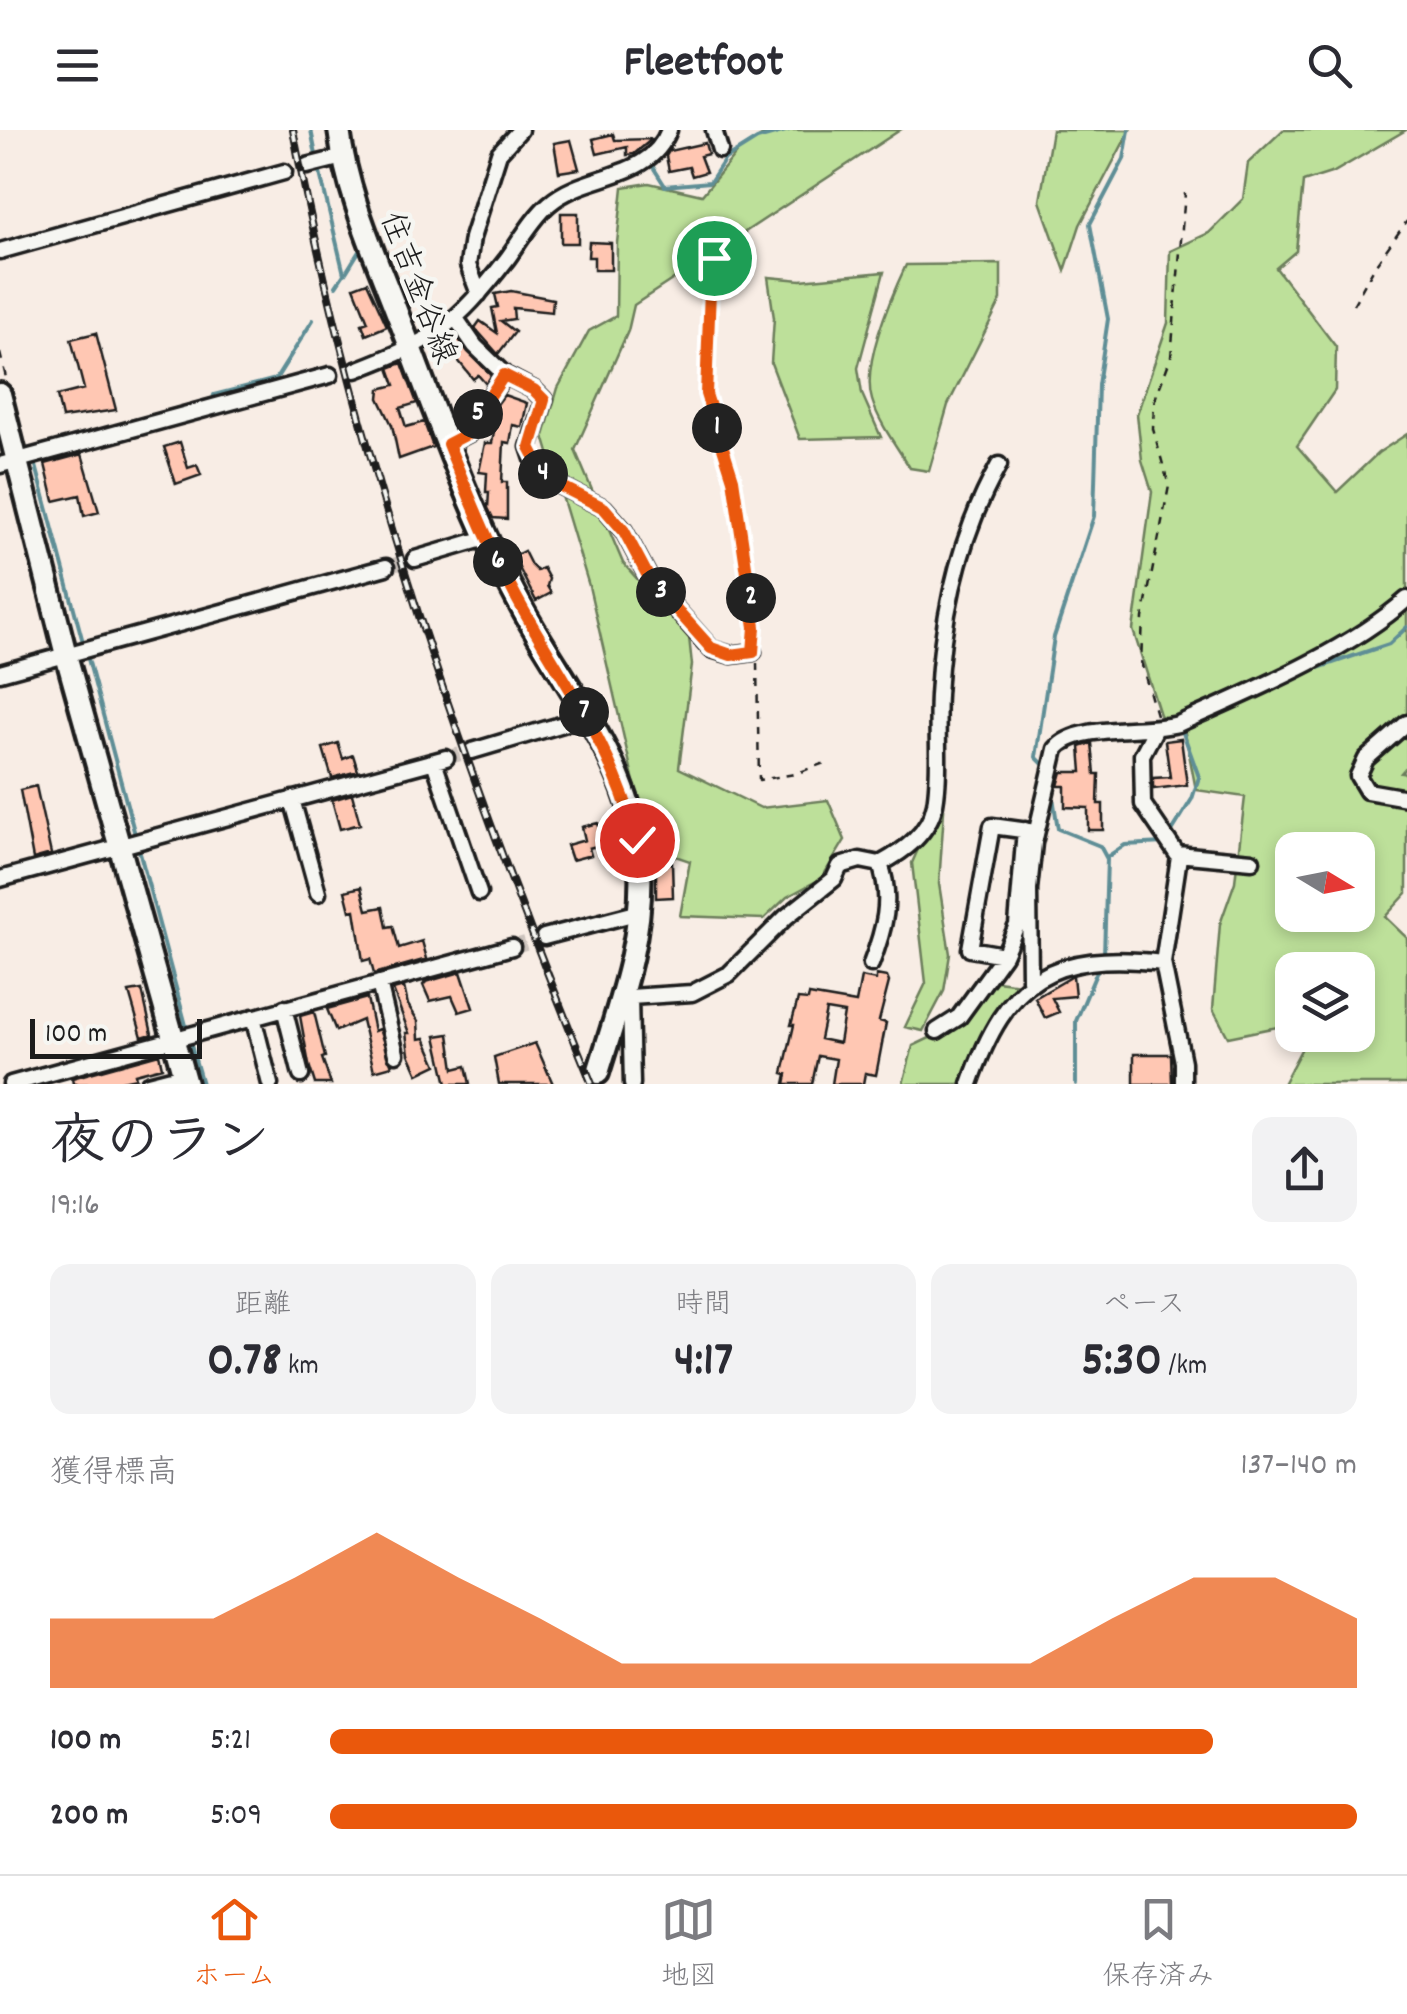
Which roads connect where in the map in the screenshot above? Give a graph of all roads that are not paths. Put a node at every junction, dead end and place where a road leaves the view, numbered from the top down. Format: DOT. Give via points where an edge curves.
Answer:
graph roads {
  1 [pos="520,130"];
  2 [pos="669,130"];
  3 [pos="714,130"];
  4 [pos="344,139"];
  5 [pos="720,150"];
  6 [pos="314,164"];
  7 [pos="284,172"];
  8 [pos="0,251"];
  9 [pos="479,294"];
  10 [pos="456,320"];
  11 [pos="411,349"];
  12 [pos="356,370"];
  13 [pos="330,375"];
  14 [pos="504,375"];
  15 [pos="0,394"];
  16 [pos="448,444"];
  17 [pos="9,463"];
  18 [pos="999,465"];
  19 [pos="486,538"];
  20 [pos="415,560"];
  21 [pos="386,568"];
  22 [pos="1407,599"];
  23 [pos="78,652"];
  24 [pos="753,652"];
  25 [pos="0,673"];
  26 [pos="587,717"];
  27 [pos="1407,723"];
  28 [pos="1155,730"];
  29 [pos="472,751"];
  30 [pos="1407,798"];
  31 [pos="292,799"];
  32 [pos="1030,831"];
  33 [pos="129,844"];
  34 [pos="1170,844"];
  35 [pos="1252,862"];
  36 [pos="880,864"];
  37 [pos="0,879"];
  38 [pos="318,893"];
  39 [pos="479,893"];
  40 [pos="640,912"];
  41 [pos="544,938"];
  42 [pos="512,947"];
  43 [pos="1004,955"];
  44 [pos="1163,962"];
  45 [pos="872,964"];
  46 [pos="1030,980"];
  47 [pos="379,983"];
  48 [pos="626,996"];
  49 [pos="284,1008"];
  50 [pos="252,1017"];
  51 [pos="936,1031"];
  52 [pos="183,1036"];
  53 [pos="396,1054"];
  54 [pos="598,1073"];
  55 [pos="301,1075"];
  56 [pos="184,1079"];
  57 [pos="10,1084"];
  58 [pos="148,1084"];
  59 [pos="270,1084"];
  60 [pos="632,1084"];
  61 [pos="970,1084"];
  62 [pos="1184,1084"];
  1 -- 9 [label="street" via="499,153 472,238 468,265"];
  2 -- 9 [label="street" via="642,165 550,203"];
  3 -- 5 [label="street"];
  4 -- 6 [label="street"];
  4 -- 11 [label="main road, 住吉金谷線" via="356,203"];
  7 -- 8 [label="street"];
  9 -- 10 [label="street"];
  10 -- 11 [label="street"];
  10 -- 14 [label="street"];
  11 -- 12 [label="street"];
  11 -- 16 [label="main road, 住吉金谷線"];
  13 -- 17 [label="street"];
  14 -- 16 [label="street" via="471,432"];
  14 -- 24 [label="street" via="544,400 530,447 547,479 604,508 650,580 711,648 731,655"];
  15 -- 17 [label="main road"];
  16 -- 19 [label="main road, 住吉金谷線"];
  17 -- 23 [label="main road"];
  18 -- 36 [label="street" via="978,502 957,566 938,690 935,807 912,847"];
  19 -- 20 [label="street"];
  19 -- 26 [label="main road, 住吉金谷線"];
  21 -- 23 [label="street"];
  22 -- 28 [label="street" via="1308,661"];
  23 -- 25 [label="street"];
  23 -- 33 [label="main road"];
  26 -- 29 [label="street"];
  26 -- 40 [label="main road, 住吉金谷線" via="628,806 640,865"];
  27 -- 30 [label="street" via="1366,759 1358,776 1367,791"];
  28 -- 32 [label="street" via="1063,740"];
  28 -- 34 [label="street" via="1142,755 1143,804"];
  31 -- 33 [label="street"];
  31 -- 38 [label="street"];
  31 -- 39 [label="street" via="440,760"];
  32 -- 43 [label="street" via="1017,924"];
  32 -- 43 [label="street" via="992,826 970,949"];
  32 -- 46 [label="street"];
  33 -- 37 [label="street"];
  33 -- 52 [label="main road"];
  34 -- 35 [label="street"];
  34 -- 44 [label="street" via="1178,883"];
  36 -- 45 [label="street" via="886,919"];
  36 -- 48 [label="street" via="840,866 834,880 729,974 692,993"];
  40 -- 41 [label="street"];
  40 -- 48 [label="main road, 住吉金谷線"];
  42 -- 47 [label="street"];
  43 -- 51 [label="street" via="959,1017"];
  44 -- 46 [label="street" via="1094,960"];
  44 -- 62 [label="street"];
  46 -- 61 [label="street" via="980,1055"];
  47 -- 49 [label="street"];
  47 -- 53 [label="street"];
  48 -- 54 [label="main road, 住吉金谷線"];
  48 -- 60 [label="street"];
  49 -- 50 [label="street"];
  49 -- 55 [label="street"];
  50 -- 52 [label="street"];
  50 -- 59 [label="street"];
  52 -- 56 [label="main road"];
  52 -- 57 [label="street"];
  56 -- 58 [label="street"];
}
